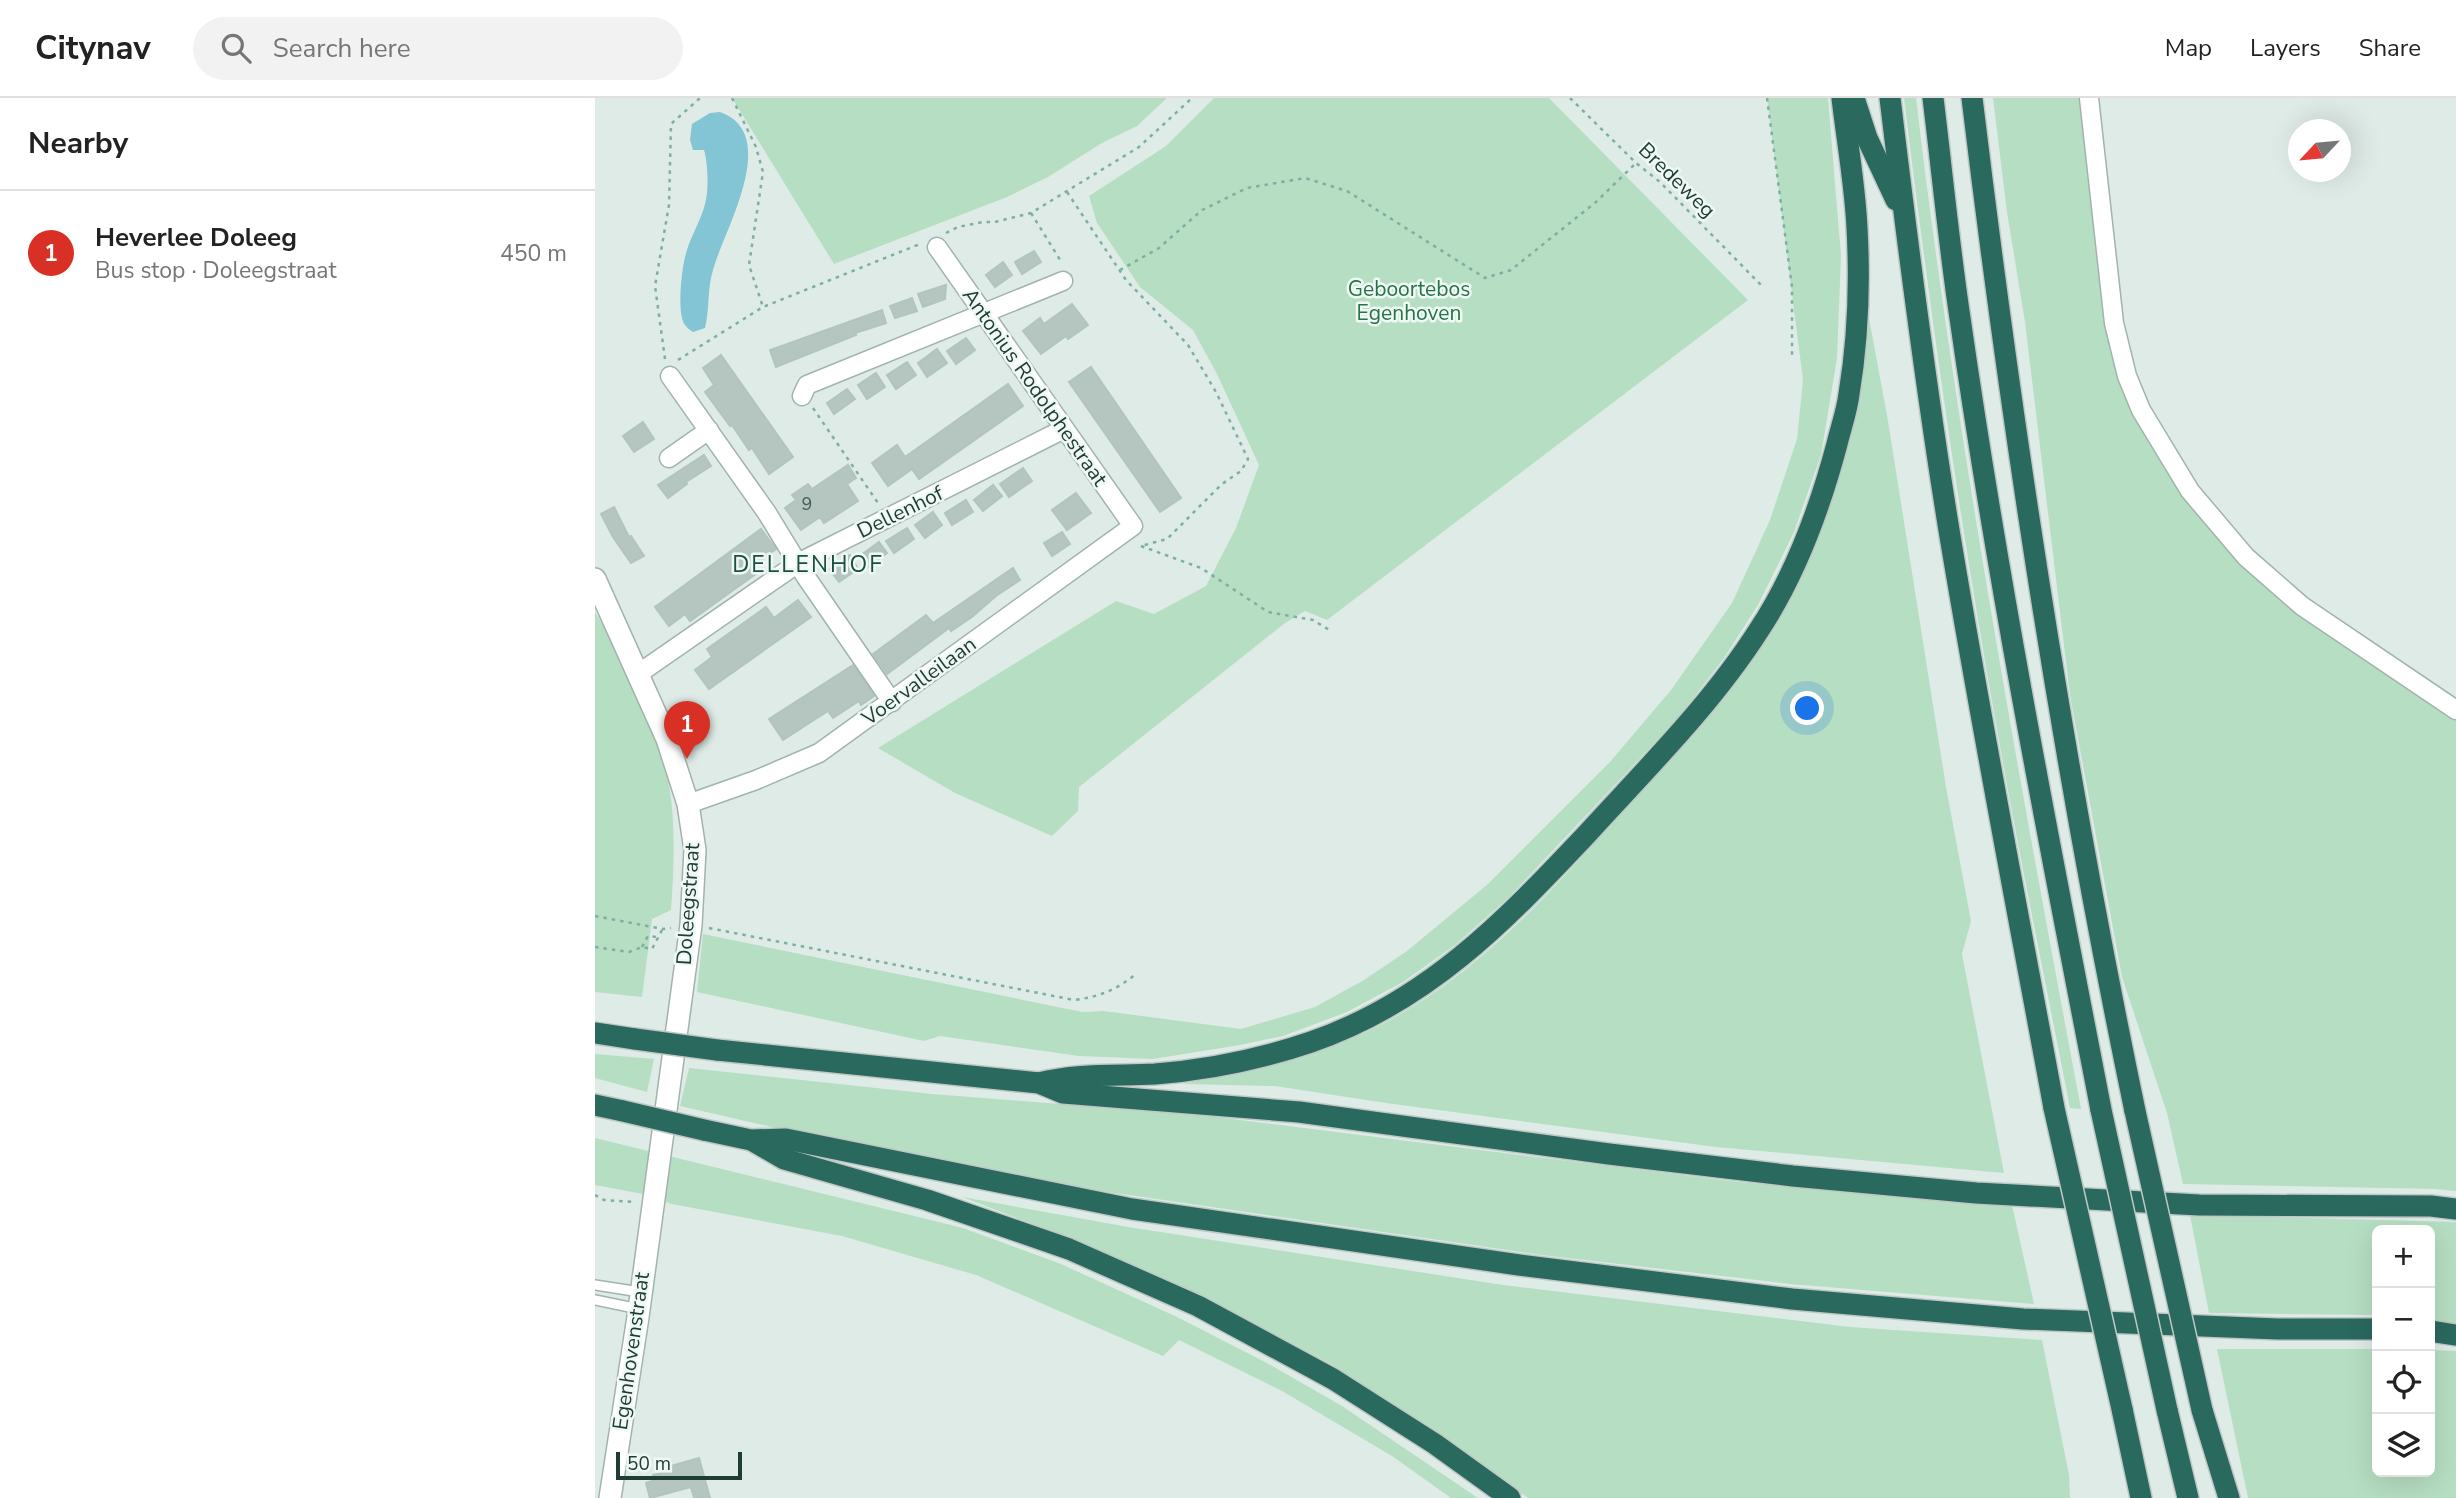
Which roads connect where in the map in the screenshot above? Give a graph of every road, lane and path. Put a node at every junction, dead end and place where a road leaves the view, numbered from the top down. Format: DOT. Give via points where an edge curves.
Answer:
graph roads {
  1 [pos="692,98"];
  2 [pos="700,98"];
  3 [pos="732,98"];
  4 [pos="1192,98"];
  5 [pos="1570,98"];
  6 [pos="1767,98"];
  7 [pos="1842,98"];
  8 [pos="1854,98"];
  9 [pos="1890,98"];
  10 [pos="1933,98"];
  11 [pos="1972,98"];
  12 [pos="2089,98"];
  13 [pos="691,105"];
  14 [pos="1636,163"];
  15 [pos="1067,192"];
  16 [pos="1031,213"];
  17 [pos="1904,218"];
  18 [pos="938,240"];
  19 [pos="1120,270"];
  20 [pos="1063,281"];
  21 [pos="1761,285"];
  22 [pos="763,307"];
  23 [pos="983,313"];
  24 [pos="1791,359"];
  25 [pos="668,372"];
  26 [pos="802,396"];
  27 [pos="1064,429"];
  28 [pos="709,430"];
  29 [pos="670,458"];
  30 [pos="888,518"];
  31 [pos="1133,526"];
  32 [pos="798,563"];
  33 [pos="595,579"];
  34 [pos="1331,631"];
  35 [pos="638,674"];
  36 [pos="892,702"];
  37 [pos="2456,710"];
  38 [pos="688,804"];
  39 [pos="595,916"];
  40 [pos="691,925"];
  41 [pos="663,929"];
  42 [pos="657,937"];
  43 [pos="595,947"];
  44 [pos="642,947"];
  45 [pos="1136,974"];
  46 [pos="595,1033"];
  47 [pos="1039,1083"];
  48 [pos="595,1105"];
  49 [pos="751,1140"];
  50 [pos="595,1195"];
  51 [pos="653,1204"];
  52 [pos="2456,1209"];
  53 [pos="647,1245"];
  54 [pos="595,1286"];
  55 [pos="595,1300"];
  56 [pos="639,1301"];
  57 [pos="2372,1329"];
  58 [pos="2435,1332"];
  59 [pos="2456,1335"];
  60 [pos="610,1498"];
  61 [pos="1510,1498"];
  62 [pos="2141,1498"];
  63 [pos="2188,1498"];
  64 [pos="2229,1498"];
  1 -- 13 [label="path"];
  2 -- 13 [label="path"];
  3 -- 22 [label="path" via="763,172 750,265"];
  4 -- 15 [label="path" via="1139,147"];
  5 -- 14 [label="path, Bredeweg"];
  6 -- 24 [label="path" via="1792,286"];
  7 -- 47 [label="highway" via="1857,227 1857,319 1849,396 1802,551 1761,628 1722,683 1530,894 1453,965 1405,997 1355,1024 1256,1058 1155,1074 1065,1076"];
  8 -- 17 [label="highway"];
  9 -- 17 [label="highway"];
  10 -- 63 [label="highway, bridge" via="1960,318 2028,733 2101,1110"];
  11 -- 64 [label="highway, bridge" via="2052,671 2110,993 2201,1410"];
  12 -- 37 [label="street" via="2114,323 2127,376 2148,421 2190,491 2246,557 2302,606"];
  13 -- 25 [label="path" via="671,124 669,205 655,286"];
  14 -- 19 [label="path" via="1597,202 1511,270 1485,278 1347,191 1305,178 1247,188 1202,210 1159,248"];
  14 -- 21 [label="path, Bredeweg"];
  15 -- 16 [label="path"];
  15 -- 19 [label="path"];
  16 -- 18 [label="path" via="958,226"];
  16 -- 20 [label="path" via="1070,277"];
  17 -- 62 [label="highway, bridge" via="1947,520 1985,738 2054,1108"];
  18 -- 22 [label="path"];
  18 -- 23 [label="street, Antonius Rodolphestraat"];
  19 -- 34 [label="path" via="1188,345 1248,459 1241,471 1167,539 1141,546 1201,568 1268,612 1313,620"];
  20 -- 23 [label="street"];
  22 -- 25 [label="path"];
  23 -- 26 [label="street" via="807,385"];
  23 -- 27 [label="street, Antonius Rodolphestraat"];
  25 -- 28 [label="street"];
  26 -- 30 [label="path" via="820,415"];
  27 -- 30 [label="street, Dellenhof"];
  27 -- 31 [label="street, Antonius Rodolphestraat"];
  28 -- 29 [label="street"];
  28 -- 32 [label="street"];
  30 -- 32 [label="street, Dellenhof"];
  31 -- 36 [label="street, Voervalleilaan"];
  32 -- 35 [label="street, Dellenhof"];
  32 -- 36 [label="street"];
  33 -- 35 [label="street, Doleegstraat"];
  35 -- 38 [label="street, Doleegstraat" via="667,739"];
  36 -- 38 [label="street, Voervalleilaan" via="819,753"];
  38 -- 40 [label="street, Doleegstraat" via="695,850"];
  39 -- 41 [label="path"];
  40 -- 41 [label="path"];
  40 -- 45 [label="path" via="1074,1000 1104,995"];
  40 -- 51 [label="street, Doleegstraat"];
  41 -- 42 [label="path"];
  42 -- 44 [label="path" via="648,936"];
  42 -- 44 [label="path" via="652,949"];
  43 -- 44 [label="path" via="629,952"];
  46 -- 47 [label="highway, bridge" via="865,1067"];
  47 -- 52 [label="highway" via="1063,1093 1299,1112 1609,1154 1976,1193 2199,1205"];
  48 -- 49 [label="highway, bridge"];
  49 -- 57 [label="highway" via="786,1139 1132,1209 1765,1296 2023,1319"];
  49 -- 61 [label="highway" via="784,1159 1032,1236 1174,1294 1333,1379"];
  50 -- 51 [label="path" via="604,1200"];
  51 -- 53 [label="street, Doleegstraat"];
  53 -- 56 [label="street, Egenhovenstraat"];
  54 -- 56 [label="lane"];
  55 -- 56 [label="lane"];
  56 -- 60 [label="street, Egenhovenstraat"];
  58 -- 59 [label="highway"];
}
